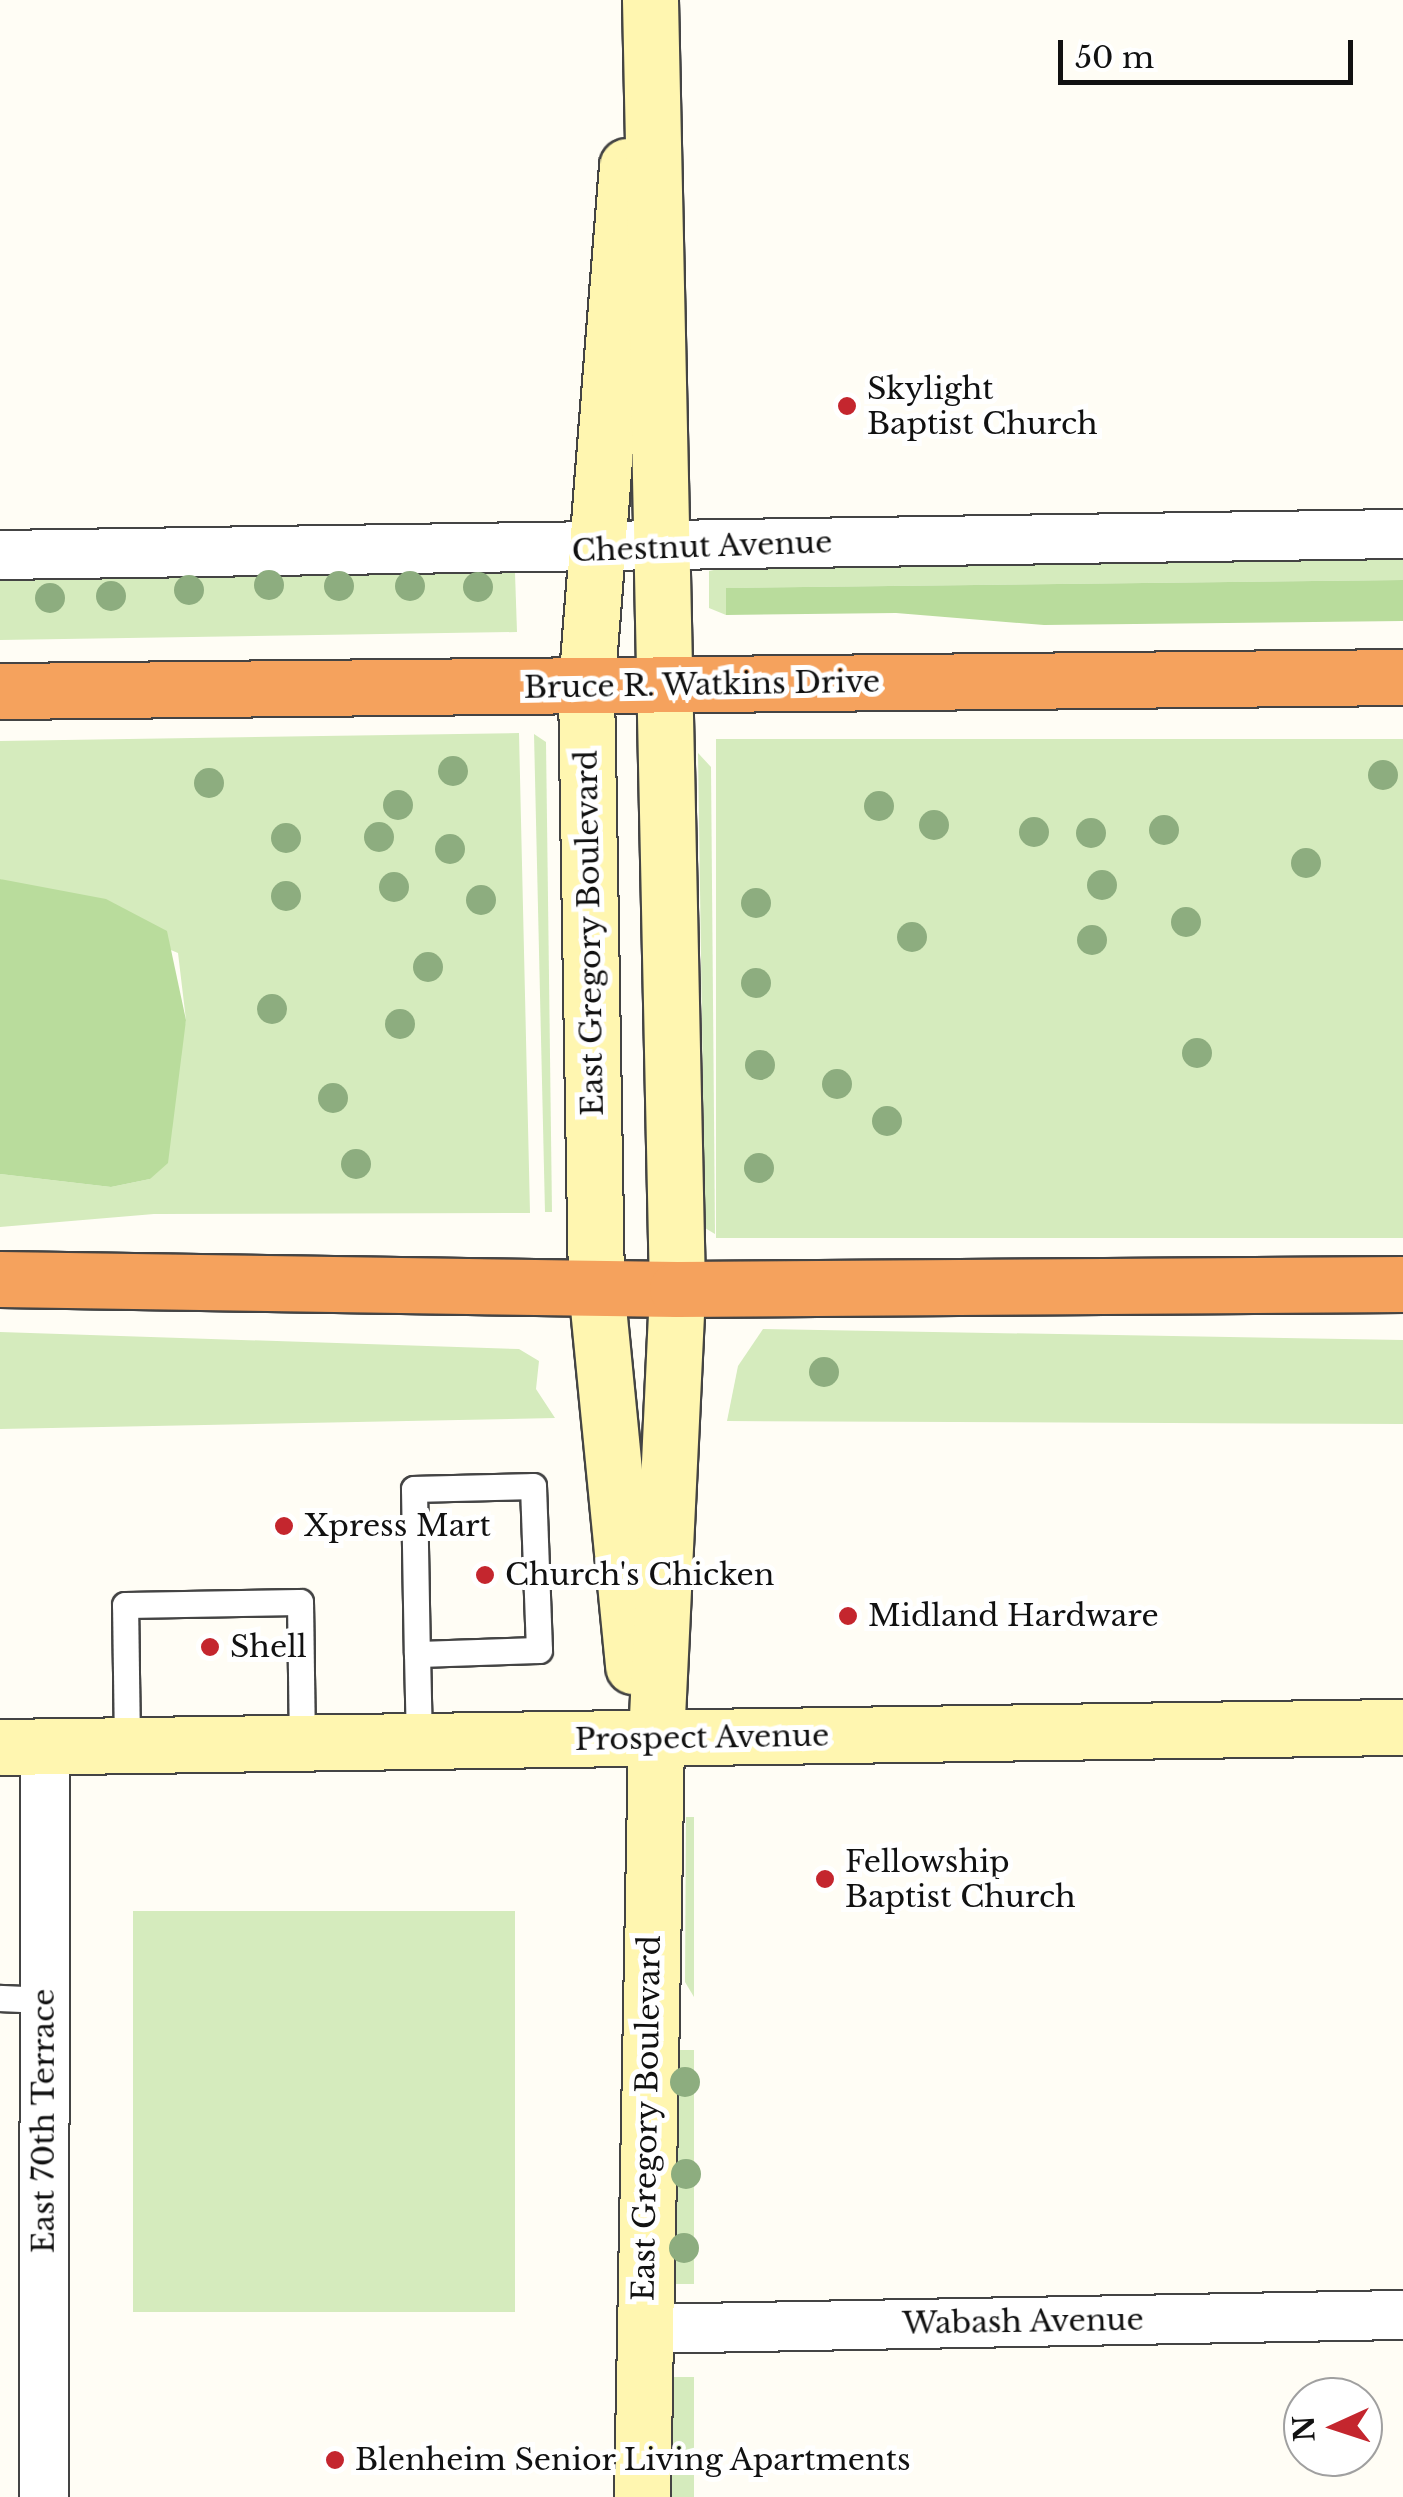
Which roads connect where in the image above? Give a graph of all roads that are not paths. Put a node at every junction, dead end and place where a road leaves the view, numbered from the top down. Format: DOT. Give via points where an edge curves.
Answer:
graph roads {
  1 [pos="650,0"];
  2 [pos="650,66"];
  3 [pos="1403,534"];
  4 [pos="665,544"];
  5 [pos="594,551"];
  6 [pos="0,554"];
  7 [pos="1403,677"];
  8 [pos="666,685"];
  9 [pos="586,688"];
  10 [pos="0,690"];
  11 [pos="0,1279"];
  12 [pos="1403,1284"];
  13 [pos="596,1287"];
  14 [pos="677,1289"];
  15 [pos="417,1654"];
  16 [pos="1403,1727"];
  17 [pos="656,1738"];
  18 [pos="302,1742"];
  19 [pos="419,1742"];
  20 [pos="127,1744"];
  21 [pos="22,1746"];
  22 [pos="22,1999"];
  23 [pos="1403,2315"];
  24 [pos="642,2329"];
  25 [pos="44,2497"];
  26 [pos="642,2497"];
  1 -- 2 [label="main road, East Gregory Boulevard"];
  2 -- 4 [label="main road, East Gregory Boulevard"];
  2 -- 5 [label="main road, East Gregory Boulevard" via="628,153"];
  3 -- 4 [label="street, Chestnut Avenue"];
  4 -- 5 [label="street, Chestnut Avenue"];
  4 -- 8 [label="main road, East Gregory Boulevard"];
  5 -- 6 [label="street, Chestnut Avenue"];
  5 -- 9 [label="main road, East Gregory Boulevard"];
  7 -- 8 [label="highway, Bruce R. Watkins Drive"];
  8 -- 9 [label="highway, Bruce R. Watkins Drive"];
  8 -- 14 [label="main road, East Gregory Boulevard"];
  9 -- 10 [label="highway, Bruce R. Watkins Drive"];
  9 -- 13 [label="main road, East Gregory Boulevard"];
  11 -- 13 [label="highway"];
  12 -- 14 [label="highway"];
  13 -- 14 [label="highway"];
  13 -- 17 [label="main road, East Gregory Boulevard" via="630,1656"];
  14 -- 17 [label="main road, East Gregory Boulevard"];
  15 -- 15 [label="lane" via="539,1650 533,1486 414,1489"];
  15 -- 19 [label="lane"];
  16 -- 17 [label="main road, Prospect Avenue"];
  17 -- 19 [label="main road, Prospect Avenue"];
  17 -- 24 [label="main road, East Gregory Boulevard"];
  18 -- 19 [label="main road, Prospect Avenue"];
  18 -- 20 [label="main road, Prospect Avenue"];
  18 -- 20 [label="lane" via="300,1602 125,1605"];
  20 -- 21 [label="main road, Prospect Avenue"];
  21 -- 22 [label="street, East 70th Terrace"];
  22 -- 25 [label="street, East 70th Terrace"];
  23 -- 24 [label="street, Wabash Avenue"];
  24 -- 26 [label="main road, East Gregory Boulevard"];
}
